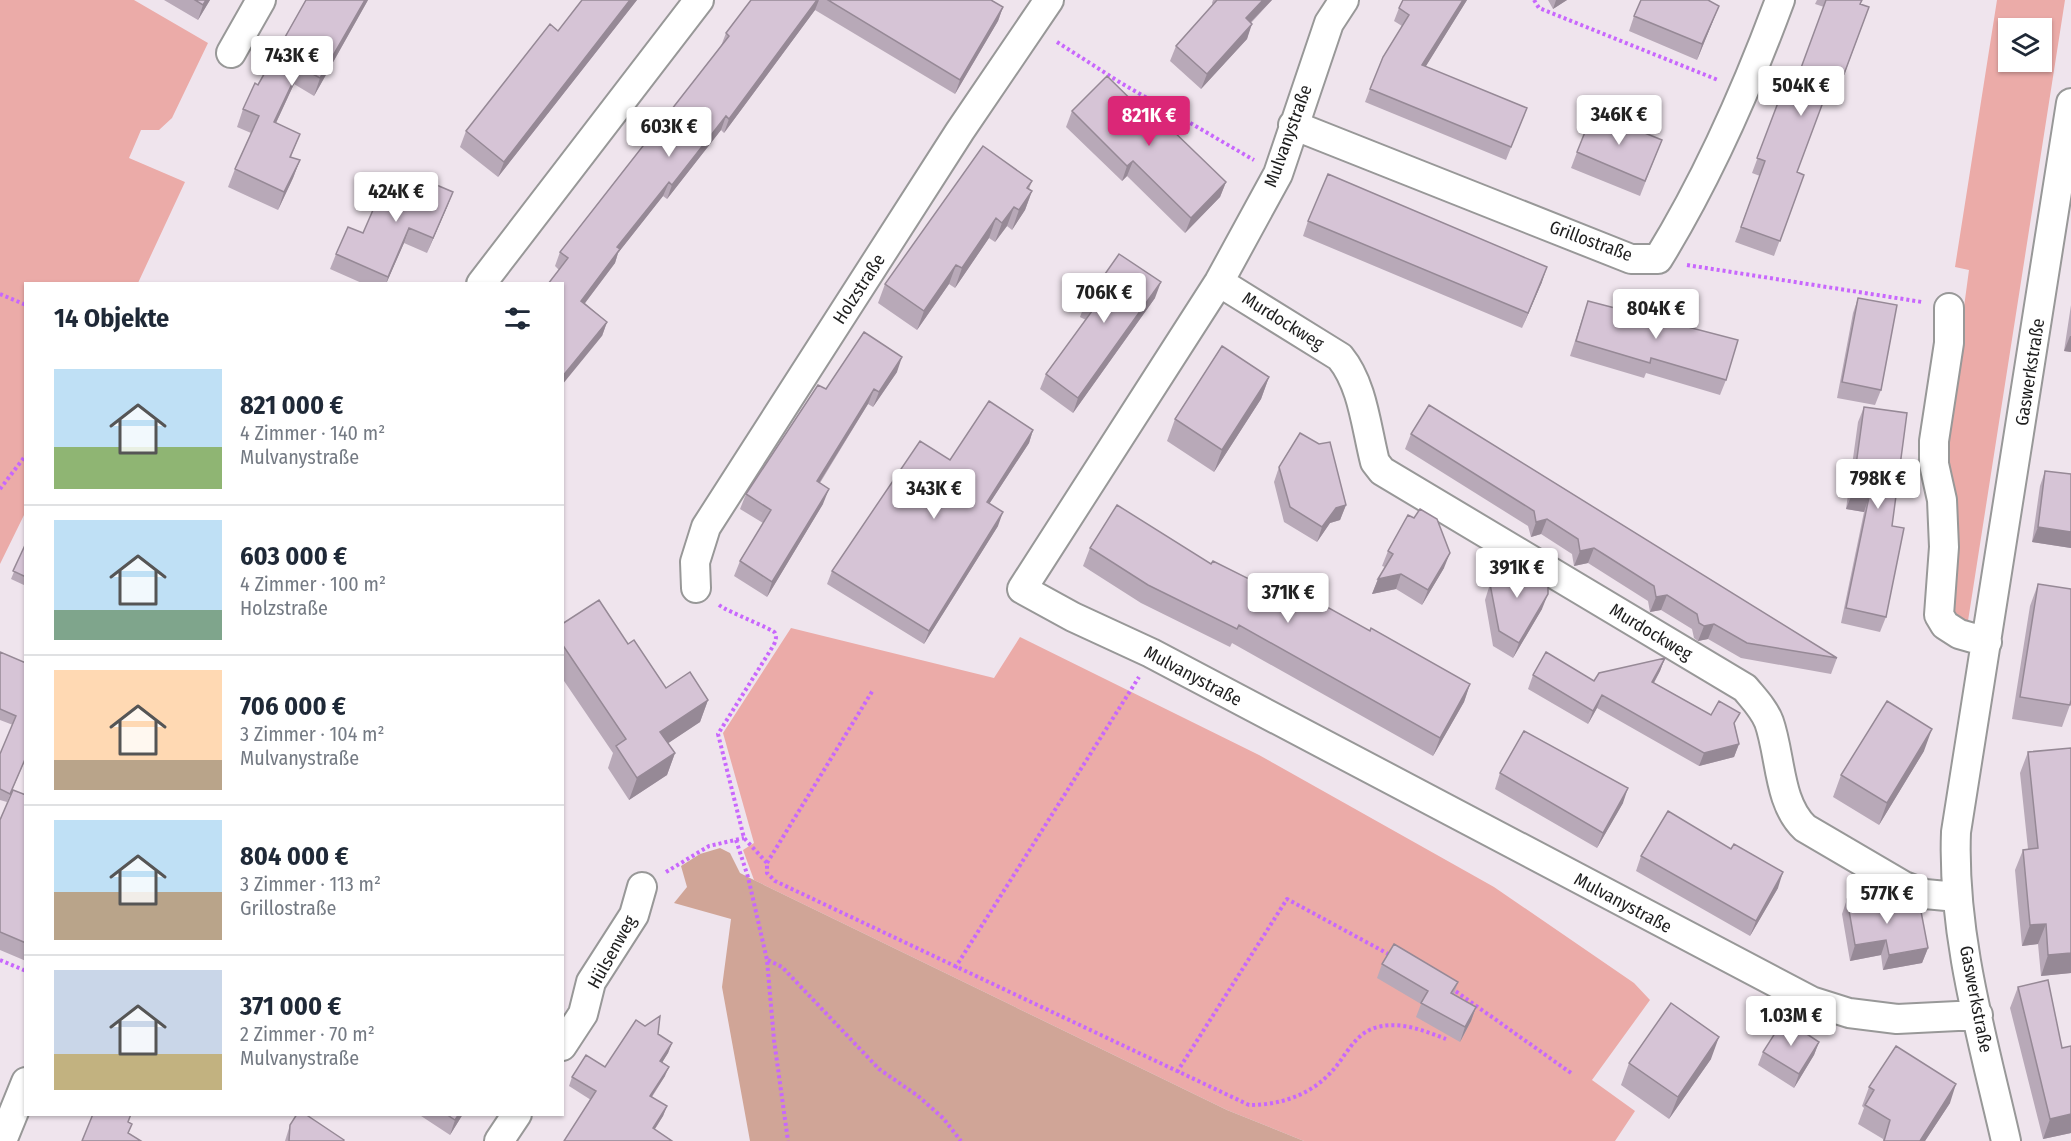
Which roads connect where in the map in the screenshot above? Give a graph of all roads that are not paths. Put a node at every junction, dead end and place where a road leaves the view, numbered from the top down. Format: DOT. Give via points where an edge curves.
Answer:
graph roads {
  1 [pos="261,0"];
  2 [pos="699,0"];
  3 [pos="1049,0"];
  4 [pos="1344,0"];
  5 [pos="1780,0"];
  6 [pos="231,52"];
  7 [pos="2071,103"];
  8 [pos="1293,125"];
  9 [pos="483,282"];
  10 [pos="1219,282"];
  11 [pos="1949,308"];
  12 [pos="696,588"];
  13 [pos="1987,642"];
  14 [pos="642,887"];
  15 [pos="1957,897"];
  16 [pos="1978,1015"];
  17 [pos="564,1043"];
  18 [pos="24,1087"];
  19 [pos="516,1116"];
  20 [pos="2,1141"];
  21 [pos="499,1141"];
  22 [pos="2006,1141"];
  1 -- 6 [label="street"];
  2 -- 9 [label="street"];
  3 -- 12 [label="street, Holzstraße" via="953,141 706,527 695,562"];
  4 -- 8 [label="street, Mulvanystraße" via="1329,23"];
  5 -- 8 [label="street, Grillostraße" via="1744,90 1683,219 1658,259 1631,259"];
  7 -- 13 [label="street, Gaswerkstraße"];
  8 -- 10 [label="street, Mulvanystraße" via="1278,174"];
  10 -- 15 [label="street, Murdockweg" via="1340,357 1356,385 1375,462 1382,471 1745,688 1769,722 1795,819 1805,828 1904,886 1925,894"];
  10 -- 16 [label="street, Mulvanystraße" via="1022,589 1811,1001 1850,1013 1897,1019"];
  11 -- 13 [label="street" via="1949,343 1934,441 1944,547 1939,615 1945,625 1959,634"];
  13 -- 15 [label="street, Gaswerkstraße" via="1956,832"];
  14 -- 17 [label="street, Hülsenweg" via="634,915 591,982 583,1014"];
  15 -- 16 [label="street, Gaswerkstraße"];
  16 -- 22 [label="street, Gaswerkstraße"];
  18 -- 20 [label="street"];
  19 -- 21 [label="street"];
}
